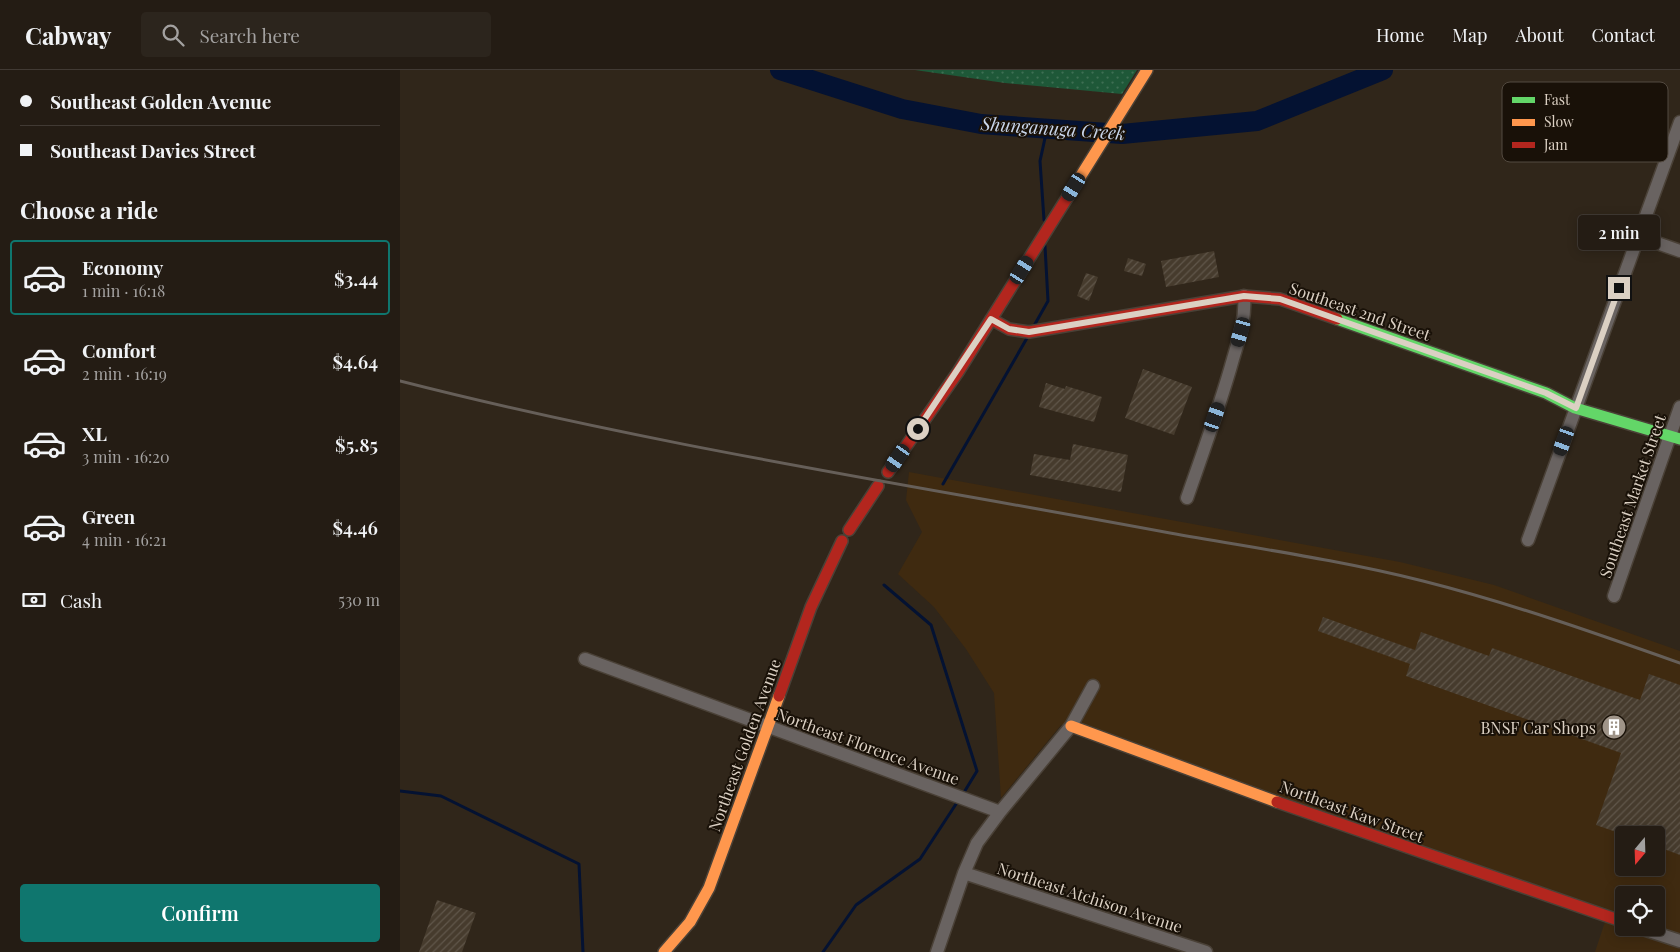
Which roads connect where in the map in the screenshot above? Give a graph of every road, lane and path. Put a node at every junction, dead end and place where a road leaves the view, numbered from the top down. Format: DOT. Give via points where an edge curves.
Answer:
graph roads {
  1 [pos="1147,70"];
  2 [pos="1680,122"];
  3 [pos="1668,154"];
  4 [pos="1665,162"];
  5 [pos="1637,236"];
  6 [pos="1680,251"];
  7 [pos="1244,296"];
  8 [pos="991,319"];
  9 [pos="1680,406"];
  10 [pos="1576,408"];
  11 [pos="1675,438"];
  12 [pos="888,472"];
  13 [pos="878,486"];
  14 [pos="1187,498"];
  15 [pos="848,530"];
  16 [pos="1528,540"];
  17 [pos="842,541"];
  18 [pos="1614,596"];
  19 [pos="584,659"];
  20 [pos="1093,686"];
  21 [pos="768,726"];
  22 [pos="1071,726"];
  23 [pos="1000,812"];
  24 [pos="964,873"];
  25 [pos="1615,919"];
  26 [pos="1665,936"];
  27 [pos="1680,941"];
  28 [pos="1199,951"];
  29 [pos="664,952"];
  30 [pos="938,952"];
  1 -- 8 [label="street"];
  2 -- 3 [label="street"];
  4 -- 5 [label="street"];
  5 -- 6 [label="street"];
  5 -- 10 [label="street"];
  7 -- 8 [label="street, Southeast 2nd Street" via="1029,332 1009,329"];
  7 -- 10 [label="street, Southeast 2nd Street" via="1280,299 1546,393"];
  7 -- 14 [label="street" via="1245,307 1231,366"];
  8 -- 12 [label="street"];
  9 -- 11 [label="street, Southeast Market Street"];
  10 -- 11 [label="street, Southeast 2nd Street"];
  10 -- 16 [label="street"];
  11 -- 18 [label="street, Southeast Market Street"];
  13 -- 15 [label="street"];
  17 -- 21 [label="street, Northeast Golden Avenue" via="810,607"];
  19 -- 21 [label="street, Northeast Florence Avenue"];
  20 -- 22 [label="street"];
  21 -- 23 [label="street, Northeast Florence Avenue"];
  21 -- 29 [label="street, Northeast Golden Avenue" via="709,888 690,922"];
  22 -- 23 [label="street"];
  22 -- 25 [label="street, Northeast Kaw Street" via="1353,830"];
  23 -- 24 [label="street" via="978,843"];
  24 -- 28 [label="street, Northeast Atchison Avenue"];
  24 -- 30 [label="street"];
  26 -- 27 [label="street"];
}
